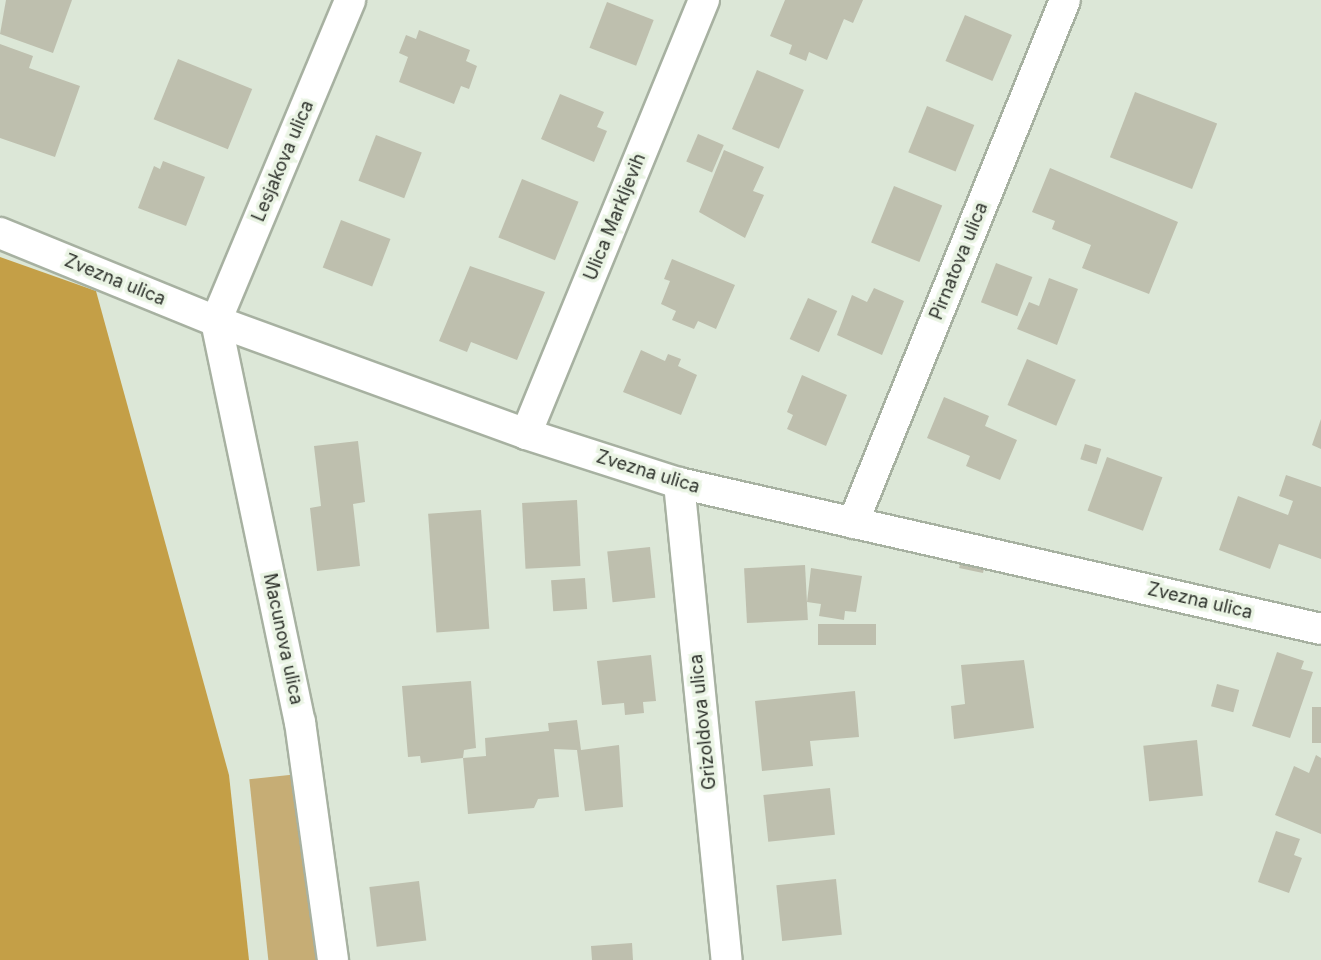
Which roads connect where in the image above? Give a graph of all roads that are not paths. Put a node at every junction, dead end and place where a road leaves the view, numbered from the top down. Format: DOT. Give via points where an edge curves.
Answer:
graph roads {
  1 [pos="350,0"];
  2 [pos="704,0"];
  3 [pos="1065,0"];
  4 [pos="0,233"];
  5 [pos="216,321"];
  6 [pos="526,434"];
  7 [pos="679,484"];
  8 [pos="853,523"];
  9 [pos="1321,629"];
  10 [pos="333,960"];
  11 [pos="727,960"];
  1 -- 5 [label="street, Lesjakova ulica"];
  2 -- 6 [label="street, Ulica Markljevih"];
  3 -- 8 [label="street, Pirnatova ulica"];
  4 -- 5 [label="street, Zvezna ulica"];
  5 -- 6 [label="street, Zvezna ulica"];
  5 -- 10 [label="street, Macunova ulica" via="300,722"];
  6 -- 7 [label="street, Zvezna ulica"];
  7 -- 8 [label="street, Zvezna ulica"];
  7 -- 11 [label="street, Grizoldova ulica"];
  8 -- 9 [label="street, Zvezna ulica"];
}
